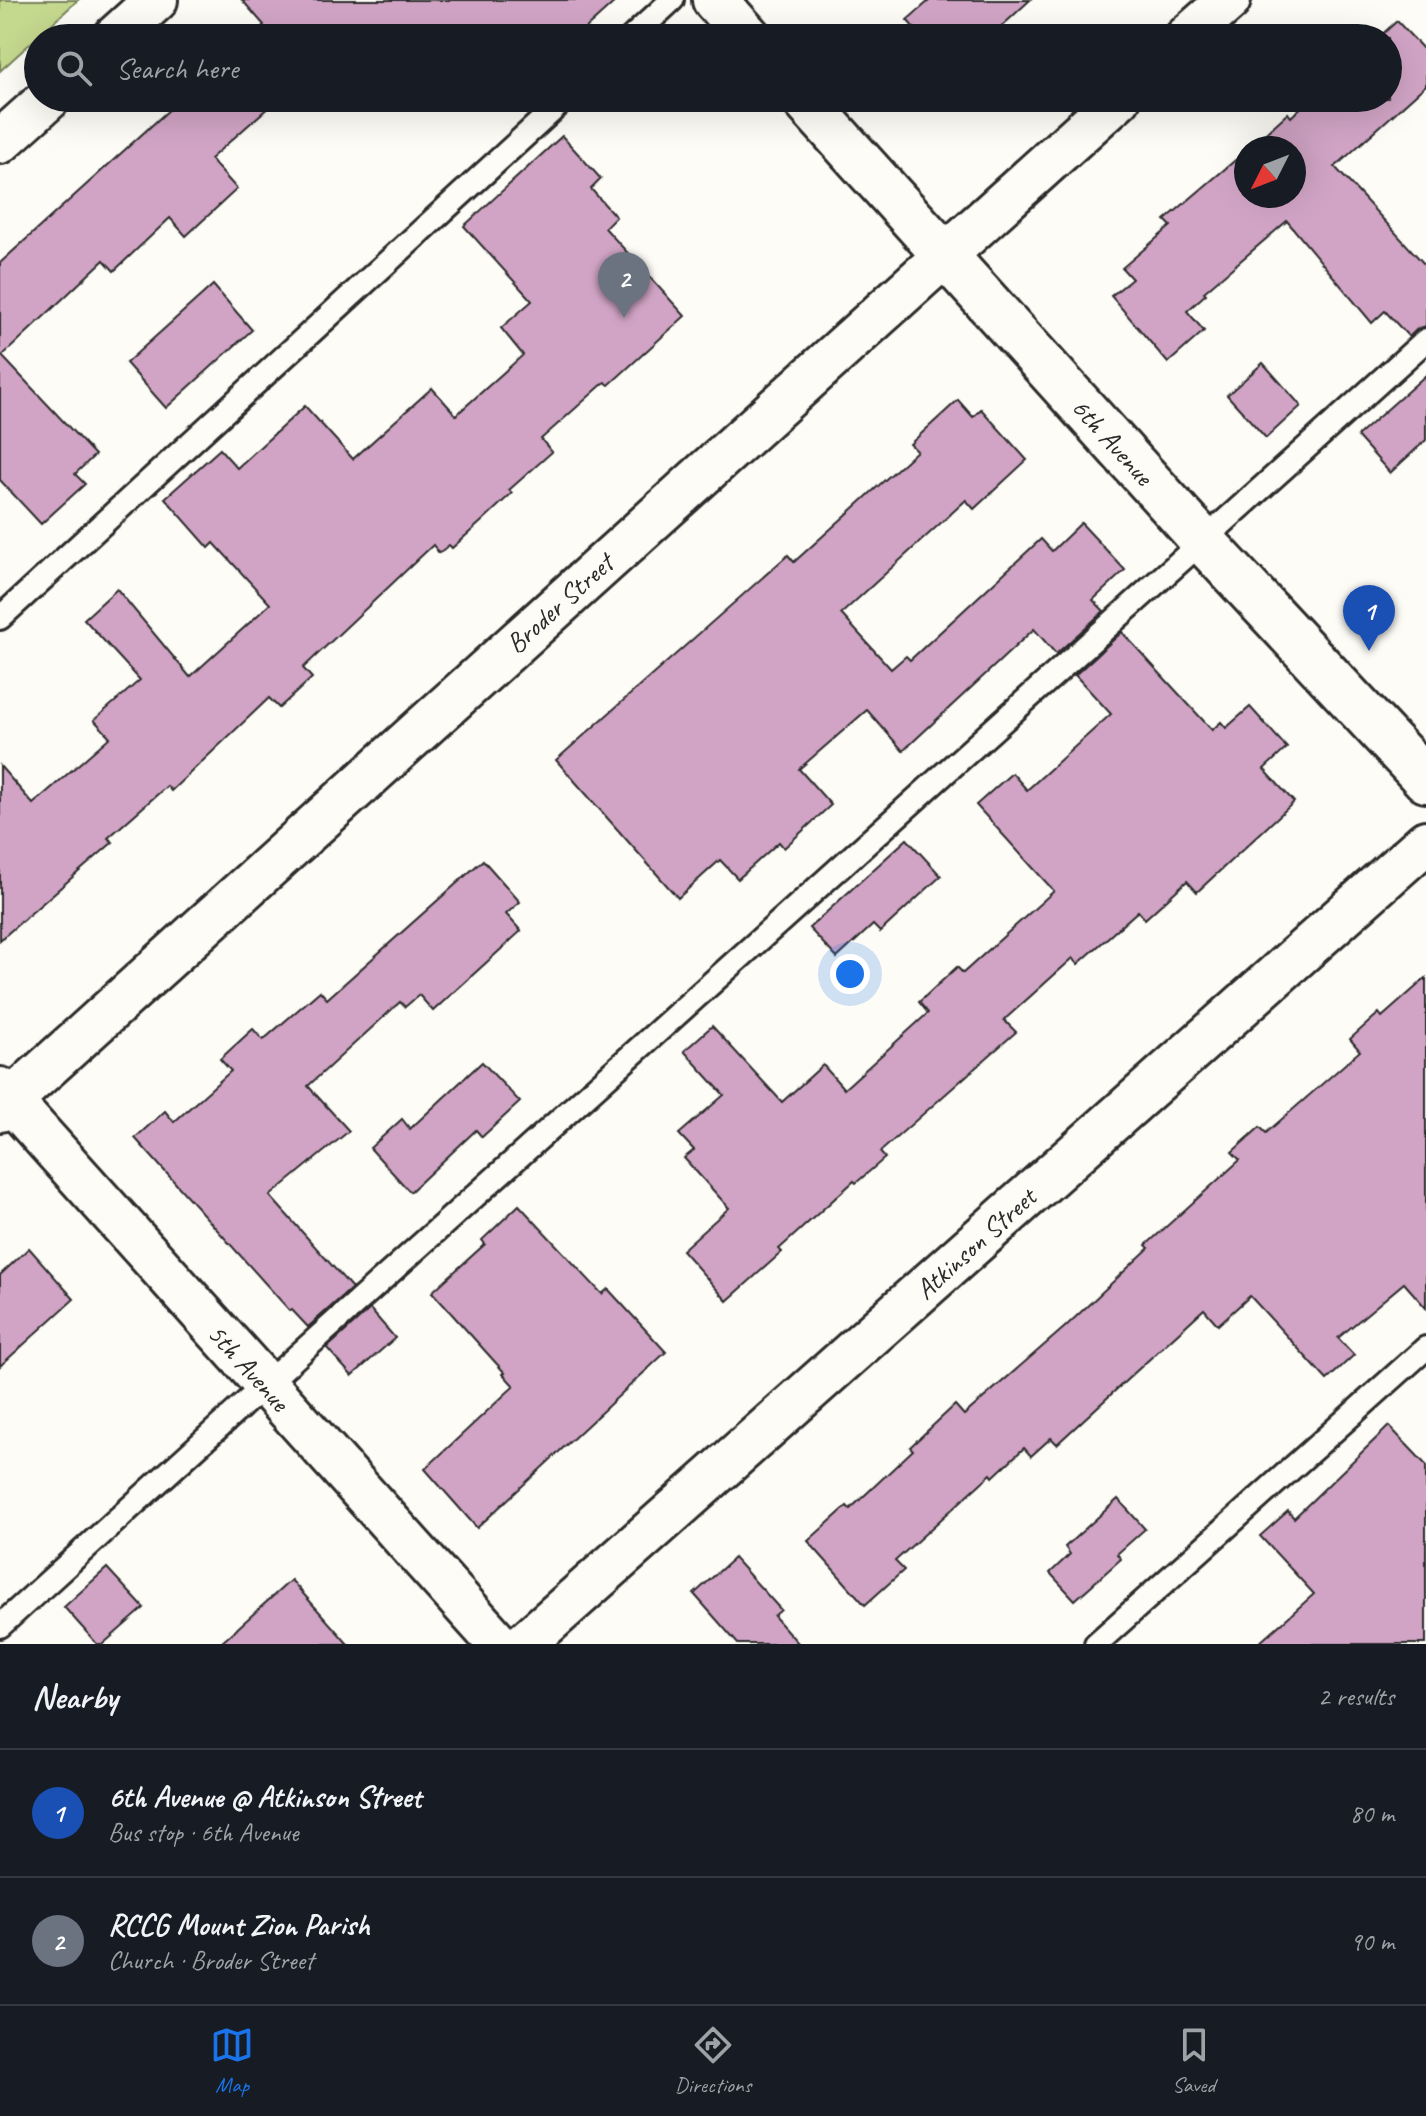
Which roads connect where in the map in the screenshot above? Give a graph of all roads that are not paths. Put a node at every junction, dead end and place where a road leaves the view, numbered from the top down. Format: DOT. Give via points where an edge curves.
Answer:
graph roads {
  1 [pos="156,0"];
  2 [pos="672,0"];
  3 [pos="715,0"];
  4 [pos="1229,0"];
  5 [pos="129,24"];
  6 [pos="646,24"];
  7 [pos="736,24"];
  8 [pos="1202,24"];
  9 [pos="33,112"];
  10 [pos="551,112"];
  11 [pos="816,112"];
  12 [pos="1103,112"];
  13 [pos="0,142"];
  14 [pos="944,254"];
  15 [pos="1426,340"];
  16 [pos="1203,541"];
  17 [pos="0,618"];
  18 [pos="1426,780"];
  19 [pos="1426,842"];
  20 [pos="3,1099"];
  21 [pos="1426,1348"];
  22 [pos="265,1385"];
  23 [pos="0,1626"];
  24 [pos="499,1644"];
  25 [pos="524,1644"];
  26 [pos="1096,1644"];
  1 -- 5 [label="street"];
  2 -- 6 [label="lane"];
  3 -- 7 [label="street"];
  4 -- 8 [label="street"];
  9 -- 13 [label="street"];
  10 -- 17 [label="lane"];
  11 -- 14 [label="street, 6th Avenue"];
  12 -- 14 [label="street, Broder Street"];
  14 -- 16 [label="street, 6th Avenue"];
  14 -- 20 [label="street, Broder Street"];
  15 -- 16 [label="lane"];
  16 -- 18 [label="street, 6th Avenue"];
  16 -- 22 [label="lane"];
  19 -- 25 [label="street, Atkinson Street"];
  20 -- 22 [label="street, 5th Avenue"];
  21 -- 26 [label="lane"];
  22 -- 23 [label="lane"];
  22 -- 24 [label="street, 5th Avenue"];
}
